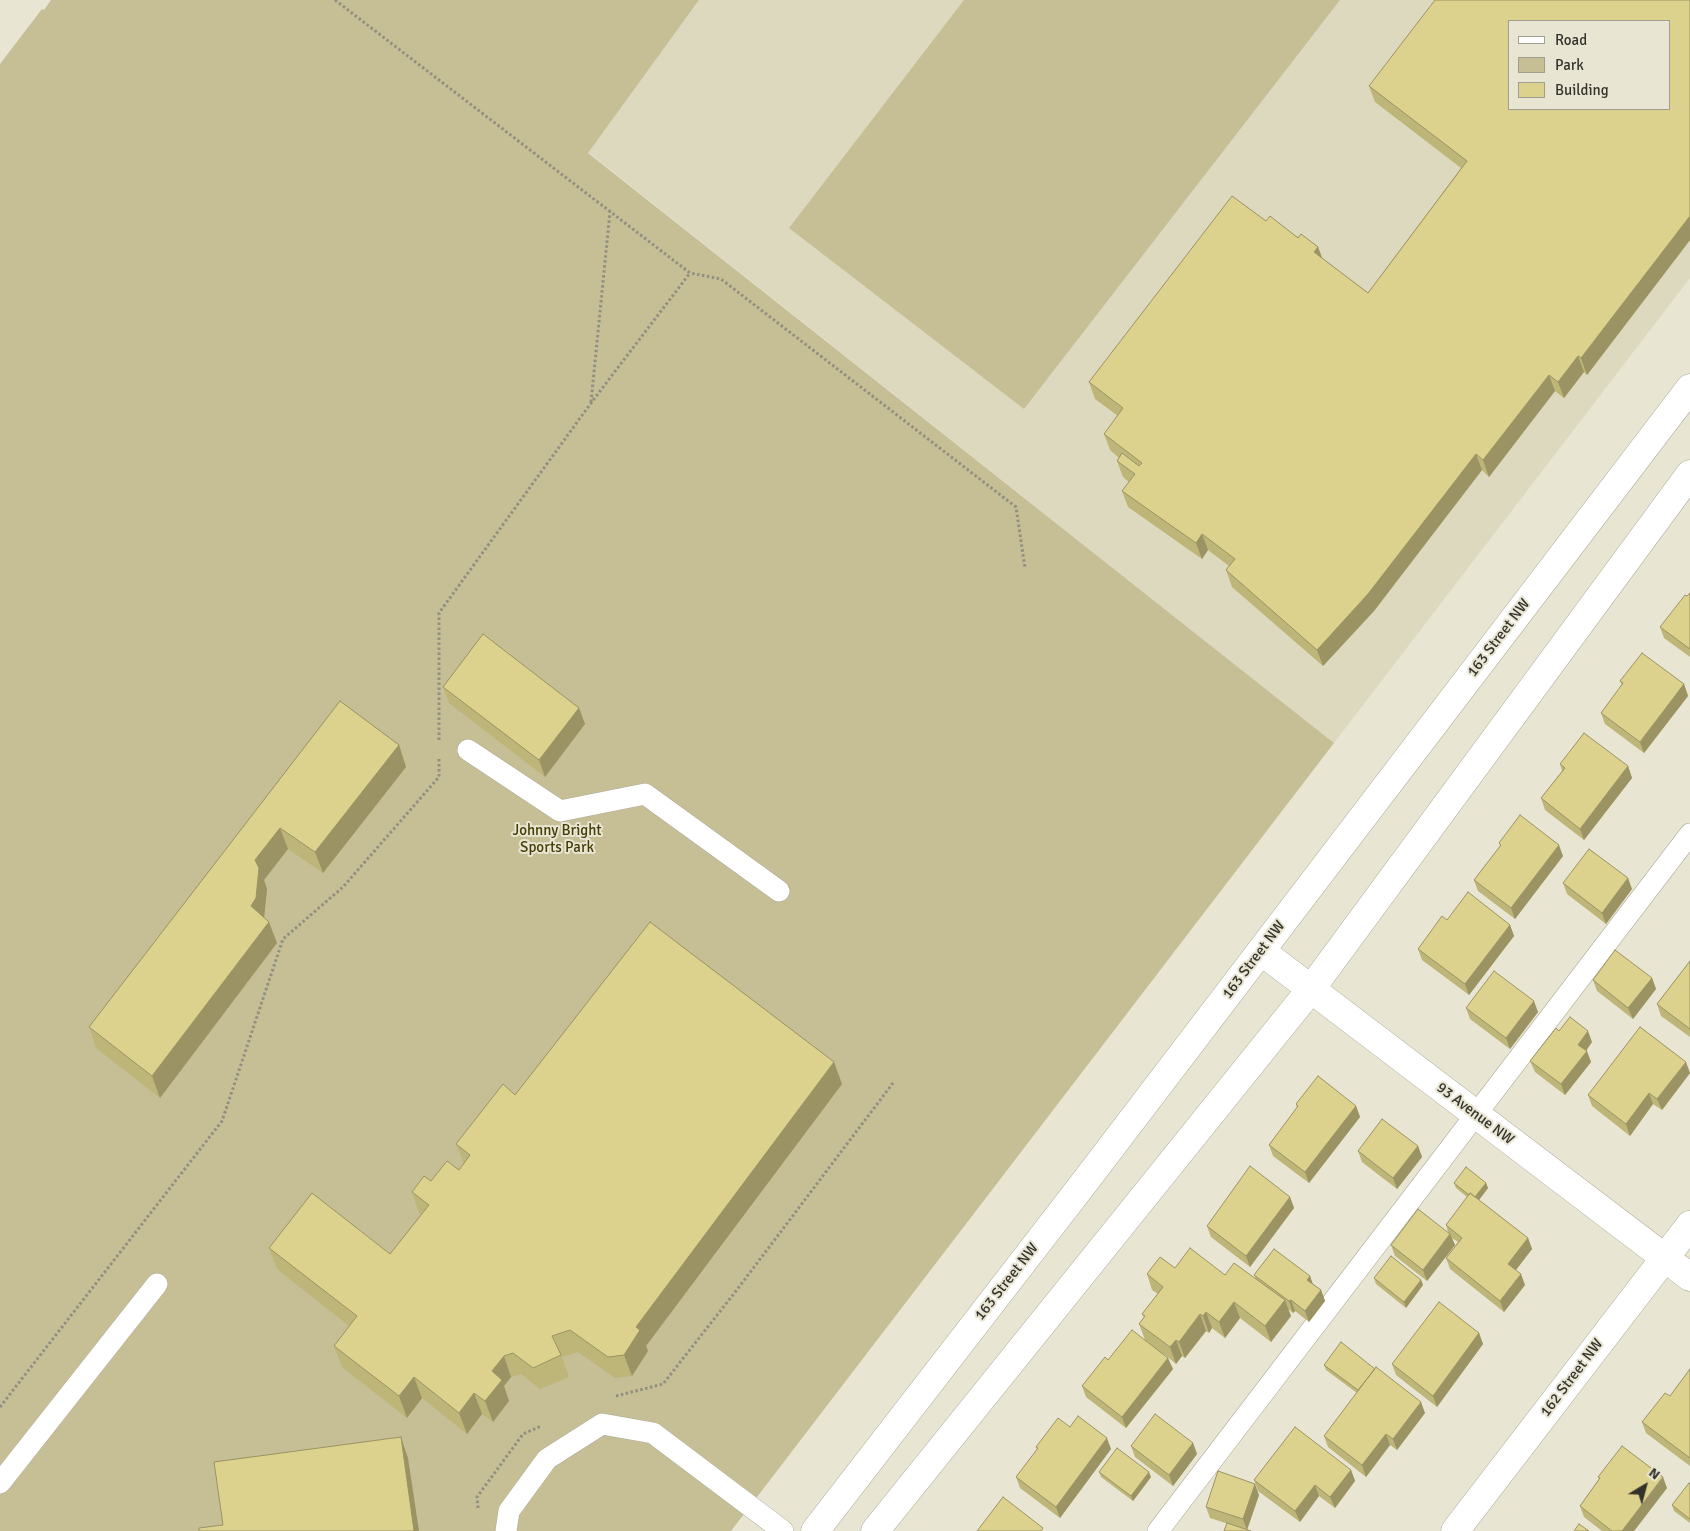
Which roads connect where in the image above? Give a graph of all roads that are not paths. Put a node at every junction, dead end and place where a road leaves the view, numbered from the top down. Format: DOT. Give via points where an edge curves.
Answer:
graph roads {
  1 [pos="1690,388"];
  2 [pos="1690,474"];
  3 [pos="468,750"];
  4 [pos="1690,834"];
  5 [pos="780,892"];
  6 [pos="1261,951"];
  7 [pos="1311,988"];
  8 [pos="1476,1114"];
  9 [pos="1690,1225"];
  10 [pos="1665,1257"];
  11 [pos="1690,1276"];
  12 [pos="157,1284"];
  13 [pos="0,1483"];
  14 [pos="506,1531"];
  15 [pos="783,1531"];
  16 [pos="815,1531"];
  17 [pos="874,1531"];
  18 [pos="1158,1531"];
  19 [pos="1455,1531"];
  1 -- 6 [label="street, 163 Street NW"];
  2 -- 7 [label="street"];
  3 -- 5 [label="lane" via="560,811 645,794"];
  4 -- 8 [label="lane"];
  6 -- 7 [label="street, 93 Avenue NW"];
  6 -- 16 [label="street, 163 Street NW"];
  7 -- 8 [label="street, 93 Avenue NW"];
  7 -- 17 [label="street"];
  8 -- 10 [label="street, 93 Avenue NW"];
  8 -- 18 [label="lane"];
  9 -- 10 [label="street, 162 Street NW"];
  10 -- 11 [label="street, 93 Avenue NW"];
  10 -- 19 [label="street, 162 Street NW"];
  12 -- 13 [label="lane"];
  14 -- 15 [label="lane" via="509,1512 547,1459 602,1424 653,1433"];
}
